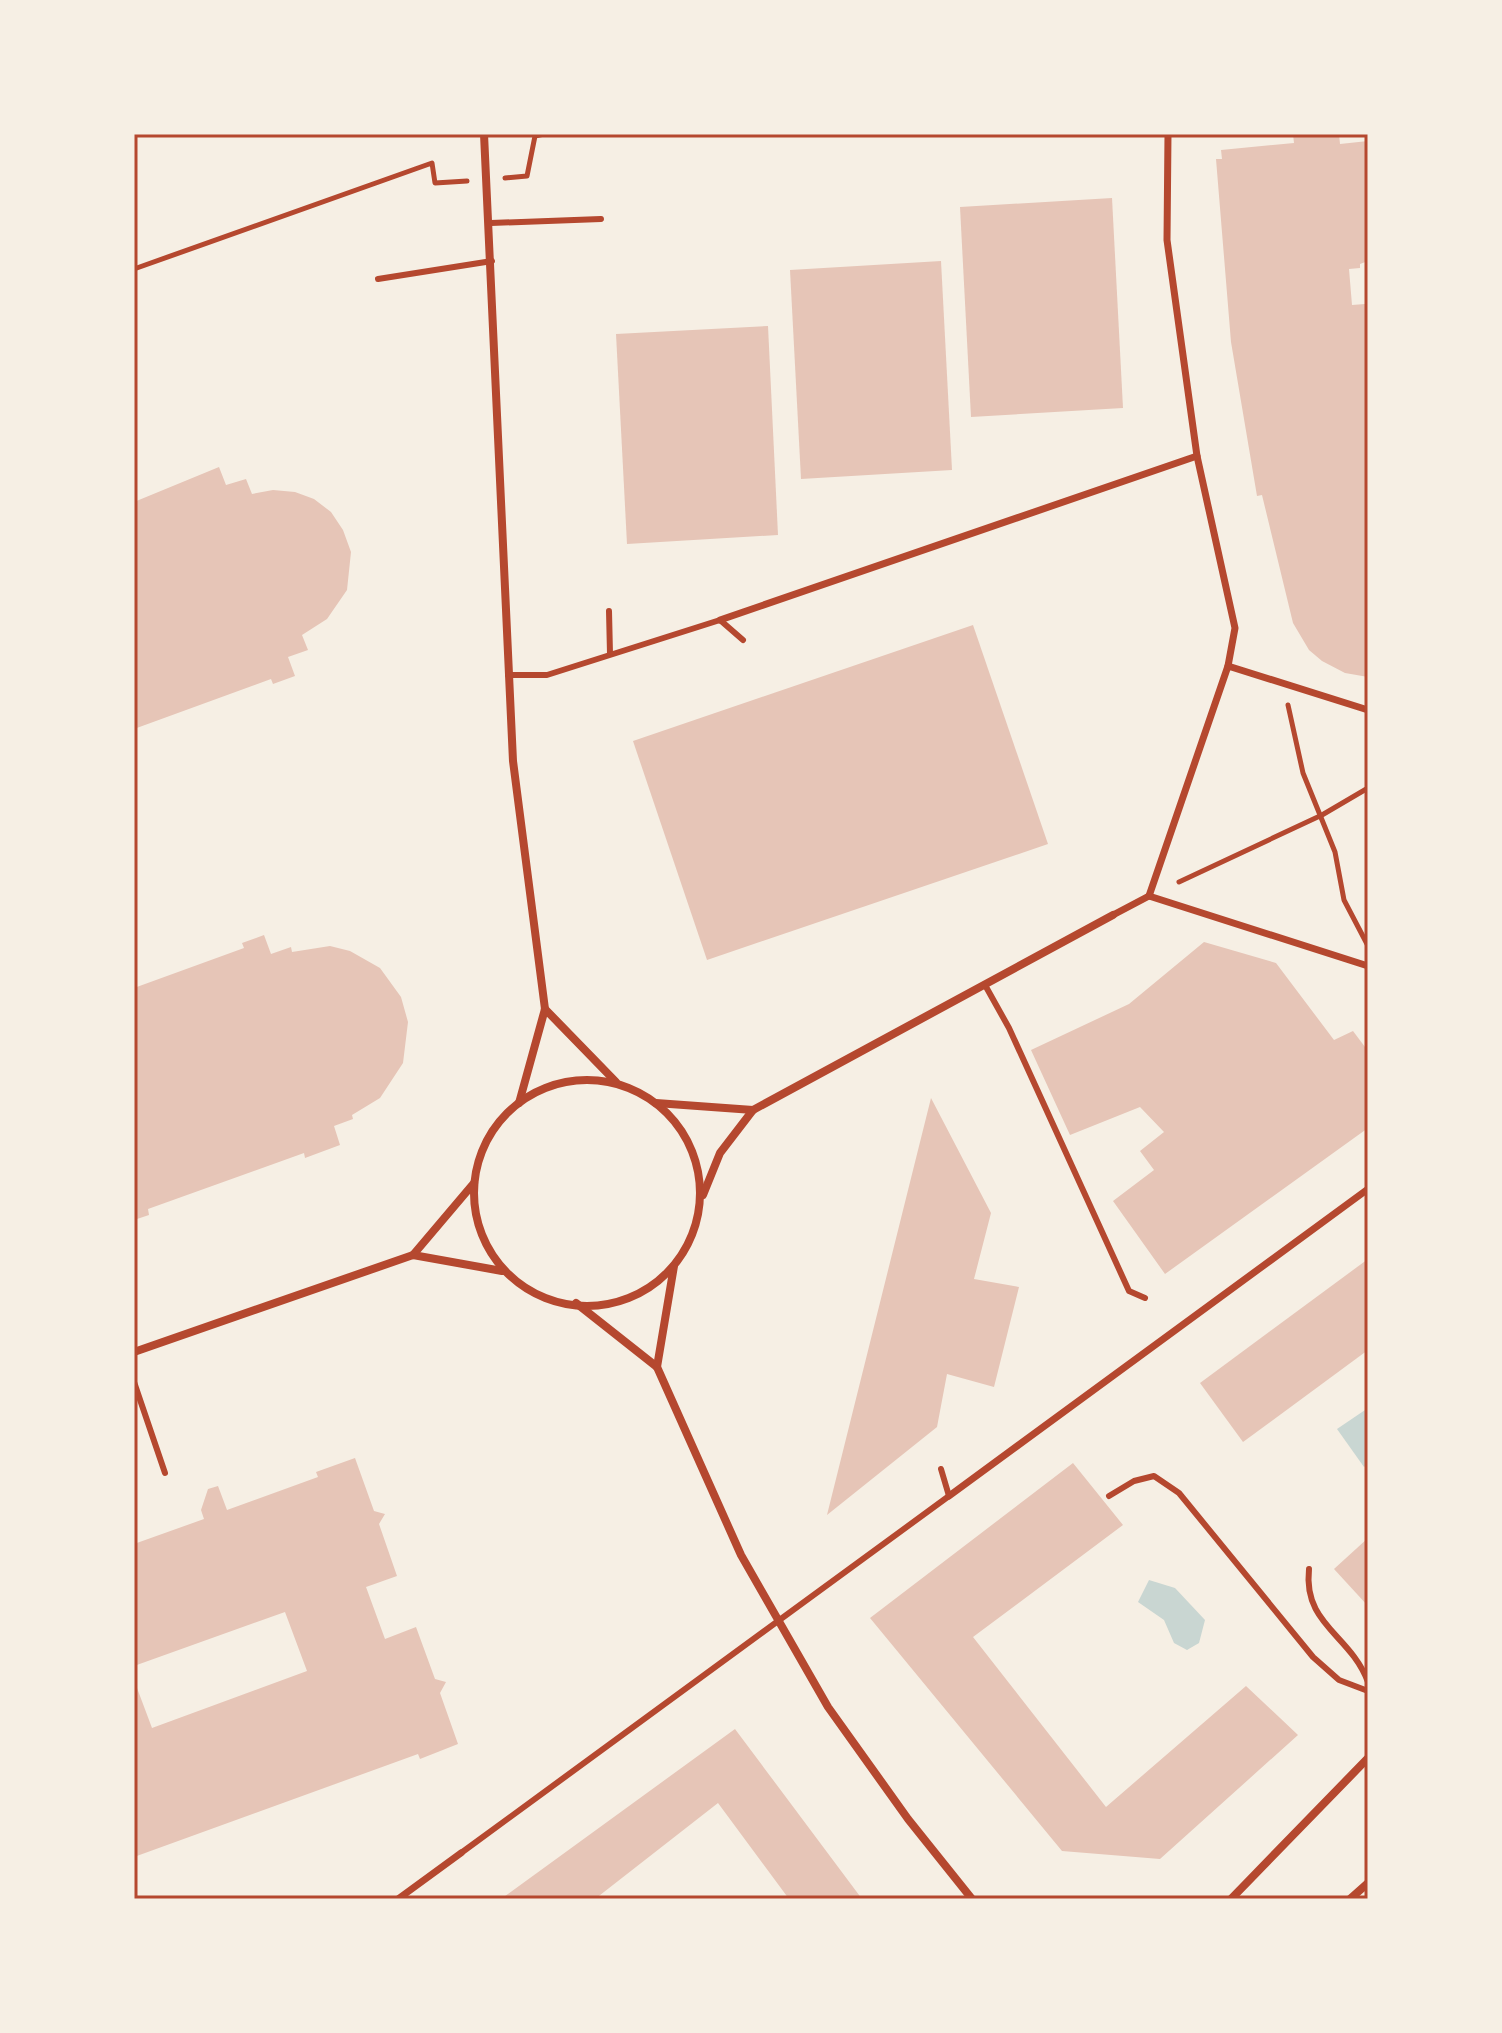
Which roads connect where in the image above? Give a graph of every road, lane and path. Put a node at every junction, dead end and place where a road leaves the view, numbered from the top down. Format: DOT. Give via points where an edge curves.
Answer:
graph roads {
  1 [pos="484,134"];
  2 [pos="544,134"];
  3 [pos="1168,134"];
  4 [pos="486,180"];
  5 [pos="601,219"];
  6 [pos="491,223"];
  7 [pos="492,261"];
  8 [pos="134,269"];
  9 [pos="378,279"];
  10 [pos="1197,456"];
  11 [pos="609,611"];
  12 [pos="720,620"];
  13 [pos="743,640"];
  14 [pos="610,654"];
  15 [pos="1228,666"];
  16 [pos="508,675"];
  17 [pos="1286,684"];
  18 [pos="1368,710"];
  19 [pos="1368,788"];
  20 [pos="1322,815"];
  21 [pos="1149,896"];
  22 [pos="1113,915"];
  23 [pos="1368,946"];
  24 [pos="1368,966"];
  25 [pos="985,985"];
  26 [pos="545,1009"];
  27 [pos="617,1083"];
  28 [pos="519,1103"];
  29 [pos="656,1103"];
  30 [pos="753,1110"];
  31 [pos="474,1182"];
  32 [pos="1368,1189"];
  33 [pos="701,1200"];
  34 [pos="413,1255"];
  35 [pos="674,1266"];
  36 [pos="503,1272"];
  37 [pos="1145,1298"];
  38 [pos="576,1303"];
  39 [pos="134,1352"];
  40 [pos="657,1367"];
  41 [pos="134,1382"];
  42 [pos="941,1469"];
  43 [pos="165,1473"];
  44 [pos="949,1496"];
  45 [pos="1109,1496"];
  46 [pos="1309,1569"];
  47 [pos="779,1623"];
  48 [pos="1368,1682"];
  49 [pos="1368,1691"];
  50 [pos="1368,1758"];
  51 [pos="461,1853"];
  52 [pos="1368,1883"];
  53 [pos="398,1899"];
  54 [pos="972,1899"];
  55 [pos="1231,1899"];
  56 [pos="1350,1899"];
  1 -- 4 [label="street"];
  2 -- 4 [label="path" via="535,136 527,176"];
  3 -- 10 [label="street" via="1167,240"];
  4 -- 6 [label="street"];
  4 -- 8 [label="path" via="435,183 432,163"];
  5 -- 6 [label="lane"];
  6 -- 7 [label="street"];
  7 -- 9 [label="lane"];
  7 -- 16 [label="street"];
  10 -- 12 [label="street"];
  10 -- 15 [label="street" via="1235,628"];
  11 -- 14 [label="lane"];
  12 -- 13 [label="lane"];
  12 -- 14 [label="lane"];
  14 -- 16 [label="lane" via="547,675"];
  15 -- 17 [label="street"];
  15 -- 21 [label="street"];
  16 -- 26 [label="street" via="513,761"];
  17 -- 18 [label="street"];
  17 -- 20 [label="path" via="1303,773"];
  19 -- 20 [label="path"];
  20 -- 21 [label="path"];
  20 -- 23 [label="path" via="1344,900"];
  21 -- 22 [label="street"];
  21 -- 24 [label="street"];
  22 -- 25 [label="street"];
  25 -- 30 [label="street"];
  25 -- 37 [label="lane" via="1129,1291"];
  26 -- 27 [label="street"];
  26 -- 28 [label="street"];
  27 -- 28 [label="street" via="566,1081 541,1088"];
  27 -- 29 [label="street"];
  28 -- 31 [label="street" via="483,1151"];
  29 -- 30 [label="street"];
  29 -- 33 [label="street" via="689,1142 699,1170"];
  30 -- 33 [label="street" via="720,1153"];
  31 -- 34 [label="street"];
  31 -- 36 [label="street" via="473,1207 483,1242"];
  32 -- 44 [label="street"];
  33 -- 35 [label="street" via="695,1229"];
  34 -- 36 [label="street"];
  34 -- 39 [label="street"];
  35 -- 38 [label="street" via="626,1300"];
  35 -- 40 [label="street"];
  36 -- 38 [label="street" via="518,1285"];
  38 -- 40 [label="street"];
  40 -- 47 [label="street" via="741,1555"];
  41 -- 43 [label="lane"];
  42 -- 44 [label="lane"];
  44 -- 47 [label="lane"];
  45 -- 49 [label="lane" via="1154,1476 1179,1493 1313,1657 1339,1680"];
  46 -- 48 [label="lane" via="1312,1609 1360,1660"];
  47 -- 51 [label="lane"];
  47 -- 54 [label="street" via="828,1707"];
  50 -- 55 [label="street"];
  51 -- 53 [label="street"];
  52 -- 56 [label="street"];
}
